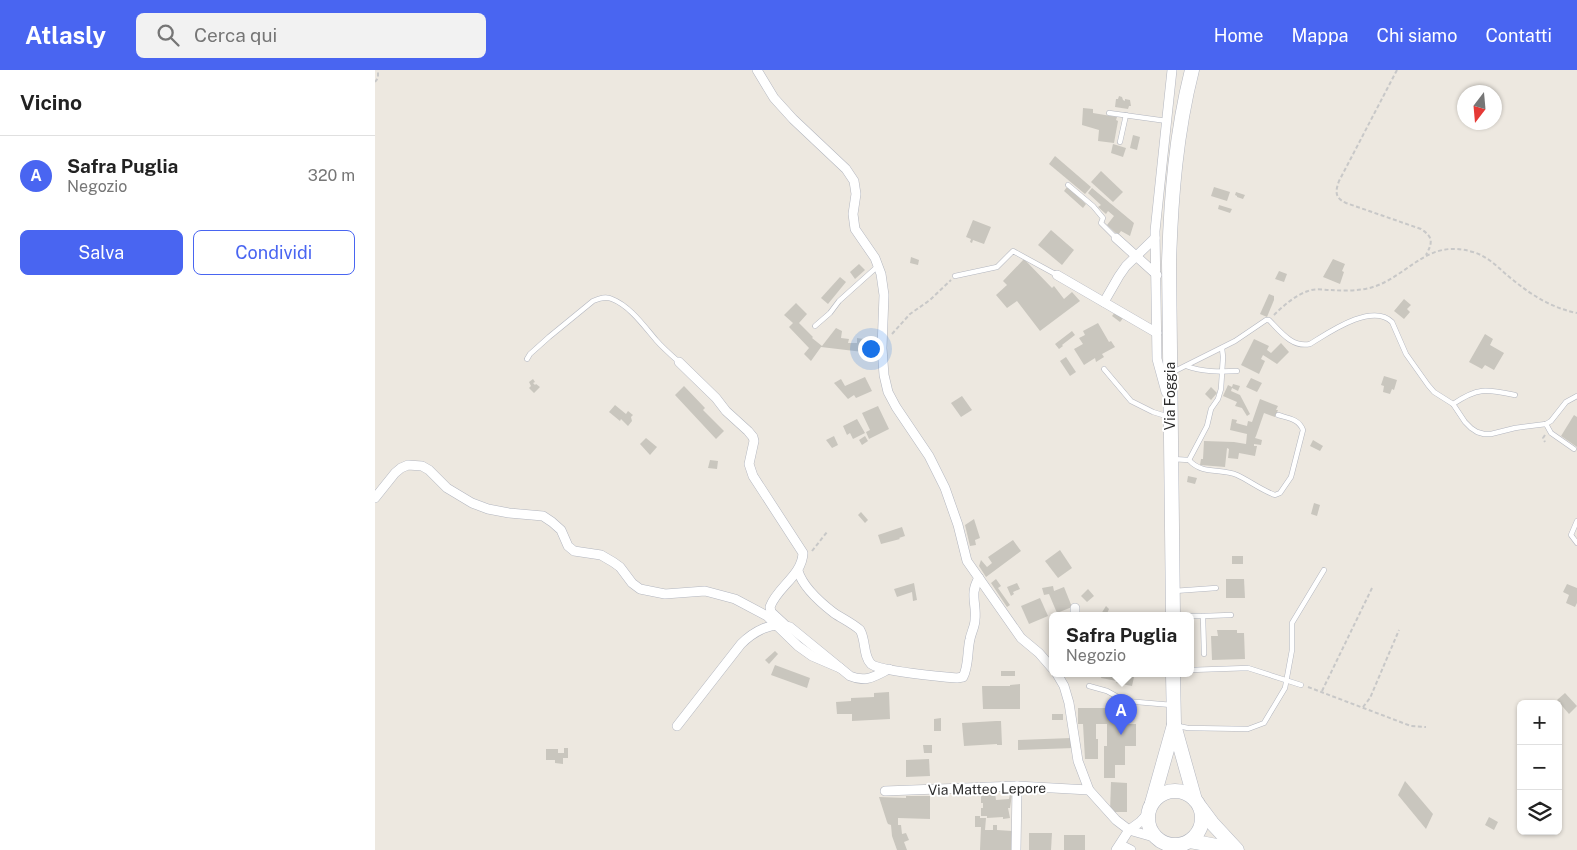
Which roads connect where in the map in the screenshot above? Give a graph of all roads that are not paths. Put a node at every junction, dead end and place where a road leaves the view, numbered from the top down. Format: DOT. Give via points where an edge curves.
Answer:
graph roads {
  1 [pos="757,70"];
  2 [pos="1172,70"];
  3 [pos="1192,70"];
  4 [pos="1109,112"];
  5 [pos="1127,115"];
  6 [pos="1167,122"];
  7 [pos="1120,142"];
  8 [pos="1068,184"];
  9 [pos="1116,238"];
  10 [pos="1155,238"];
  11 [pos="1136,258"];
  12 [pos="878,266"];
  13 [pos="1057,275"];
  14 [pos="1157,275"];
  15 [pos="955,276"];
  16 [pos="1104,302"];
  17 [pos="815,326"];
  18 [pos="1157,333"];
  19 [pos="1222,348"];
  20 [pos="527,359"];
  21 [pos="679,362"];
  22 [pos="1186,366"];
  23 [pos="1103,369"];
  24 [pos="1237,370"];
  25 [pos="1222,372"];
  26 [pos="1170,374"];
  27 [pos="1515,395"];
  28 [pos="1577,396"];
  29 [pos="1453,404"];
  30 [pos="1170,412"];
  31 [pos="1278,416"];
  32 [pos="1547,424"];
  33 [pos="1574,449"];
  34 [pos="1171,459"];
  35 [pos="1189,460"];
  36 [pos="375,498"];
  37 [pos="1577,521"];
  38 [pos="1577,543"];
  39 [pos="799,568"];
  40 [pos="1324,570"];
  41 [pos="979,578"];
  42 [pos="1215,588"];
  43 [pos="1172,591"];
  44 [pos="1173,612"];
  45 [pos="1231,615"];
  46 [pos="1194,616"];
  47 [pos="1203,616"];
  48 [pos="780,625"];
  49 [pos="1204,654"];
  50 [pos="1049,665"];
  51 [pos="890,669"];
  52 [pos="1194,670"];
  53 [pos="1059,677"];
  54 [pos="1173,677"];
  55 [pos="1287,680"];
  56 [pos="1301,685"];
  57 [pos="1089,686"];
  58 [pos="1174,705"];
  59 [pos="1174,725"];
  60 [pos="677,726"];
  61 [pos="1017,786"];
  62 [pos="1089,790"];
  63 [pos="885,791"];
  64 [pos="1197,803"];
  65 [pos="1150,808"];
  66 [pos="1129,830"];
  67 [pos="1162,843"];
  68 [pos="1185,845"];
  69 [pos="1118,847"];
  70 [pos="1016,850"];
  71 [pos="1131,850"];
  72 [pos="1231,850"];
  73 [pos="1237,850"];
  1 -- 12 [label="street" via="774,98 846,169 854,181 855,228"];
  2 -- 6 [label="street"];
  3 -- 26 [label="main road, Via Foggia" via="1174,175 1169,262"];
  4 -- 5 [label="lane"];
  5 -- 6 [label="lane"];
  5 -- 7 [label="lane"];
  6 -- 10 [label="street"];
  8 -- 9 [label="lane" via="1093,206 1103,218 1101,223"];
  9 -- 11 [label="street"];
  10 -- 11 [label="street"];
  10 -- 14 [label="street"];
  11 -- 14 [label="street"];
  11 -- 16 [label="street" via="1119,276"];
  12 -- 17 [label="lane"];
  12 -- 41 [label="street" via="884,295 883,375 888,392 929,456 945,488 967,561"];
  13 -- 15 [label="lane" via="1013,251 997,267"];
  13 -- 16 [label="street"];
  14 -- 18 [label="street"];
  16 -- 18 [label="street"];
  18 -- 30 [label="street" via="1157,359"];
  19 -- 22 [label="lane"];
  19 -- 25 [label="lane"];
  19 -- 29 [label="lane" via="1266,320 1290,341 1305,345 1352,320 1378,315 1388,318 1394,325 1406,354 1428,385"];
  20 -- 21 [label="lane" via="593,301 607,298 631,312"];
  21 -- 39 [label="street" via="753,437 750,469 803,553"];
  22 -- 25 [label="lane"];
  22 -- 26 [label="lane"];
  23 -- 30 [label="lane" via="1131,401 1153,412"];
  24 -- 25 [label="lane"];
  25 -- 35 [label="lane" via="1219,398"];
  26 -- 30 [label="main road, Via Foggia"];
  27 -- 29 [label="lane" via="1491,390 1475,391"];
  28 -- 32 [label="lane" via="1566,402"];
  29 -- 32 [label="lane" via="1471,428 1484,434"];
  30 -- 34 [label="main road, Via Foggia"];
  31 -- 35 [label="lane" via="1291,418 1303,430 1291,477 1280,493 1275,495 1236,475 1195,467"];
  32 -- 33 [label="lane" via="1551,433"];
  34 -- 35 [label="lane"];
  34 -- 43 [label="main road, Via Foggia"];
  36 -- 48 [label="street" via="401,468 422,466 447,488 472,503 509,513 543,516 561,530 574,551 601,555 620,567 640,589 665,594 705,591 720,594"];
  37 -- 38 [label="lane" via="1571,535"];
  39 -- 48 [label="street" via="770,607"];
  39 -- 51 [label="street" via="799,576 823,604 860,630 870,662"];
  40 -- 55 [label="lane" via="1292,622"];
  41 -- 50 [label="street" via="1021,638"];
  41 -- 51 [label="street" via="973,593 975,620 963,677"];
  42 -- 43 [label="lane"];
  43 -- 44 [label="main road, Via Foggia"];
  45 -- 47 [label="lane"];
  46 -- 47 [label="lane"];
  47 -- 49 [label="lane"];
  48 -- 51 [label="street" via="801,635 858,680"];
  48 -- 60 [label="street" via="755,632 741,644"];
  52 -- 55 [label="lane" via="1248,668"];
  53 -- 62 [label="street" via="1069,704 1078,761"];
  54 -- 58 [label="main road"];
  55 -- 56 [label="lane"];
  55 -- 59 [label="lane" via="1264,723 1248,729"];
  57 -- 58 [label="lane" via="1125,701"];
  58 -- 59 [label="main road"];
  59 -- 64 [label="main road"];
  59 -- 65 [label="main road"];
  61 -- 62 [label="street, Via Matteo Lepore"];
  61 -- 63 [label="street, Via Matteo Lepore"];
  61 -- 70 [label="street"];
  62 -- 66 [label="street"];
  64 -- 65 [label="main road" via="1189,795 1173,791 1158,797"];
  64 -- 68 [label="main road" via="1202,820 1200,828"];
  64 -- 73 [label="main road"];
  65 -- 66 [label="street"];
  65 -- 67 [label="main road" via="1149,826"];
  66 -- 67 [label="street"];
  66 -- 69 [label="street"];
  67 -- 68 [label="main road"];
  68 -- 72 [label="main road"];
  69 -- 71 [label="street"];
}
